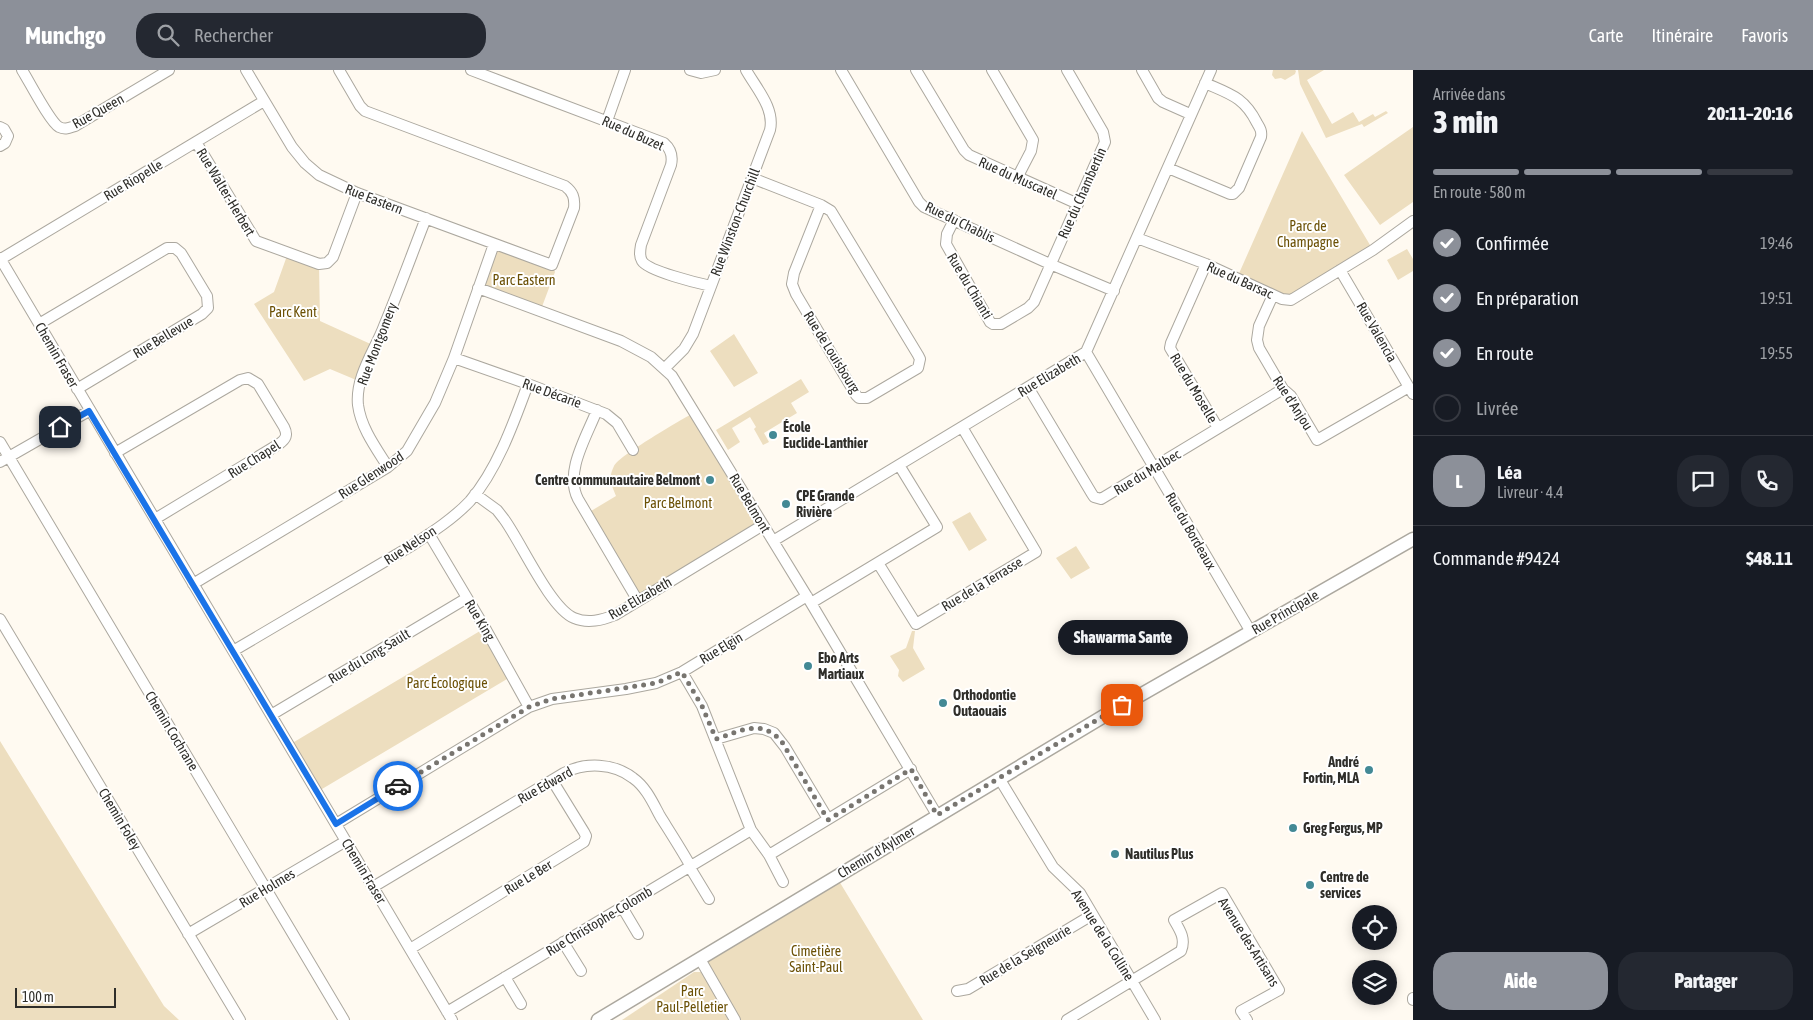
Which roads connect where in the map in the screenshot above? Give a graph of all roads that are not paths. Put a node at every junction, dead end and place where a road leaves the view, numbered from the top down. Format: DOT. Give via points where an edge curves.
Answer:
graph roads {
  1 [pos="22,70"];
  2 [pos="169,70"];
  3 [pos="246,70"];
  4 [pos="339,70"];
  5 [pos="471,70"];
  6 [pos="625,70"];
  7 [pos="690,70"];
  8 [pos="715,70"];
  9 [pos="746,70"];
  10 [pos="916,70"];
  11 [pos="992,70"];
  12 [pos="1067,70"];
  13 [pos="1142,70"];
  14 [pos="1210,70"];
  15 [pos="843,71"];
  16 [pos="156,73"];
  17 [pos="1206,82"];
  18 [pos="264,101"];
  19 [pos="1190,114"];
  20 [pos="606,121"];
  21 [pos="0,127"];
  22 [pos="196,142"];
  23 [pos="0,146"];
  24 [pos="1168,168"];
  25 [pos="752,178"];
  26 [pos="1018,178"];
  27 [pos="357,193"];
  28 [pos="1078,204"];
  29 [pos="821,205"];
  30 [pos="426,218"];
  31 [pos="954,220"];
  32 [pos="1413,221"];
  33 [pos="1138,238"];
  34 [pos="494,244"];
  35 [pos="0,258"];
  36 [pos="1050,264"];
  37 [pos="1206,264"];
  38 [pos="1340,270"];
  39 [pos="711,286"];
  40 [pos="478,288"];
  41 [pos="1114,291"];
  42 [pos="1273,295"];
  43 [pos="39,324"];
  44 [pos="1086,352"];
  45 [pos="454,358"];
  46 [pos="665,368"];
  47 [pos="528,384"];
  48 [pos="1028,387"];
  49 [pos="77,389"];
  50 [pos="1283,389"];
  51 [pos="1411,391"];
  52 [pos="597,410"];
  53 [pos="89,411"];
  54 [pos="962,427"];
  55 [pos="1218,428"];
  56 [pos="0,442"];
  57 [pos="634,450"];
  58 [pos="115,453"];
  59 [pos="4,459"];
  60 [pos="899,465"];
  61 [pos="388,467"];
  62 [pos="1154,468"];
  63 [pos="475,494"];
  64 [pos="154,518"];
  65 [pos="763,526"];
  66 [pos="429,534"];
  67 [pos="1413,539"];
  68 [pos="773,541"];
  69 [pos="1413,546"];
  70 [pos="1380,558"];
  71 [pos="878,563"];
  72 [pos="193,584"];
  73 [pos="466,598"];
  74 [pos="809,600"];
  75 [pos="638,601"];
  76 [pos="0,618"];
  77 [pos="1250,632"];
  78 [pos="233,651"];
  79 [pos="682,672"];
  80 [pos="1156,686"];
  81 [pos="529,707"];
  82 [pos="271,714"];
  83 [pos="716,739"];
  84 [pos="911,769"];
  85 [pos="999,778"];
  86 [pos="552,780"];
  87 [pos="937,815"];
  88 [pos="828,820"];
  89 [pos="336,824"];
  90 [pos="751,830"];
  91 [pos="346,841"];
  92 [pos="769,855"];
  93 [pos="690,866"];
  94 [pos="783,882"];
  95 [pos="373,887"];
  96 [pos="266,889"];
  97 [pos="709,899"];
  98 [pos="622,907"];
  99 [pos="1092,914"];
  100 [pos="188,934"];
  101 [pos="638,934"];
  102 [pos="563,942"];
  103 [pos="410,949"];
  104 [pos="700,959"];
  105 [pos="581,971"];
  106 [pos="505,977"];
  107 [pos="1132,981"];
  108 [pos="957,991"];
  109 [pos="521,1004"];
  110 [pos="450,1016"];
  111 [pos="240,1020"];
  112 [pos="344,1020"];
  113 [pos="598,1020"];
  114 [pos="735,1020"];
  115 [pos="1067,1020"];
  116 [pos="1155,1020"];
  117 [pos="1247,1020"];
  1 -- 16 [label="street, Rue Queen" via="53,121 65,129 75,126"];
  2 -- 16 [label="street, Rue Queen"];
  3 -- 18 [label="street, Rue Eastern"];
  4 -- 34 [label="street, Rue Eastern" via="365,111 571,190 574,208 552,265"];
  5 -- 20 [label="street, Rue du Buzet"];
  6 -- 20 [label="street"];
  7 -- 8 [label="street" via="700,73"];
  9 -- 25 [label="street, Rue Winston-Churchill" via="771,116 770,130"];
  10 -- 26 [label="street, Rue du Muscatel" via="964,150"];
  11 -- 26 [label="street" via="1033,140"];
  12 -- 28 [label="street, Rue du Chambertin" via="1104,137 1104,146"];
  13 -- 19 [label="street" via="1158,98"];
  14 -- 17 [label="street, Rue Elizabeth"];
  15 -- 31 [label="street, Rue du Chablis" via="919,202"];
  17 -- 19 [label="street, Rue Elizabeth"];
  17 -- 24 [label="street" via="1244,102 1260,129 1261,138 1239,188 1230,194"];
  18 -- 22 [label="street, Rue Riopelle"];
  18 -- 27 [label="street, Rue Eastern" via="305,163 329,181"];
  19 -- 24 [label="street, Rue Elizabeth"];
  20 -- 39 [label="street, Rue du Buzet" via="664,143 672,155 640,246 642,262 651,269"];
  21 -- 23 [label="street" via="8,136"];
  22 -- 27 [label="street, Rue Walter-Herbert" via="256,241 319,264 327,263 332,257"];
  22 -- 35 [label="street, Rue Riopelle"];
  24 -- 33 [label="street, Rue Elizabeth"];
  25 -- 29 [label="street, Rue de Louisbourg"];
  25 -- 39 [label="street, Rue Winston-Churchill"];
  26 -- 28 [label="street, Rue du Muscatel"];
  27 -- 30 [label="street, Rue Eastern"];
  28 -- 36 [label="street, Rue du Chambertin"];
  29 -- 29 [label="street, Rue de Louisbourg" via="835,216 920,359 918,368 867,398 856,395 792,284"];
  30 -- 34 [label="street, Rue Eastern"];
  30 -- 61 [label="street, Rue Montgomery" via="359,390 362,420"];
  31 -- 36 [label="street, Rue du Chablis"];
  31 -- 36 [label="street, Rue du Chianti" via="946,244 987,319 993,324 1001,324 1031,306"];
  32 -- 38 [label="street, Rue du Barsac"];
  33 -- 37 [label="street, Rue du Barsac"];
  33 -- 41 [label="street, Rue Elizabeth"];
  34 -- 40 [label="street, Rue Glenwood"];
  35 -- 43 [label="street, Chemin Fraser"];
  36 -- 41 [label="street, Rue du Chablis"];
  37 -- 42 [label="street, Rue du Barsac"];
  37 -- 55 [label="street, Rue du Moselle" via="1170,348"];
  38 -- 42 [label="street, Rue du Barsac" via="1291,300"];
  38 -- 51 [label="street, Rue Valencia"];
  39 -- 46 [label="street, Rue Winston-Churchill" via="689,342"];
  40 -- 45 [label="street, Rue Glenwood"];
  40 -- 46 [label="street, Rue Belmont" via="621,341"];
  41 -- 44 [label="street, Rue Elizabeth"];
  42 -- 50 [label="street, Rue d'Anjou" via="1257,340 1262,355"];
  43 -- 49 [label="street, Chemin Fraser"];
  43 -- 49 [label="street, Rue Bellevue" via="167,248 175,248 181,254 207,296 208,308 202,314"];
  44 -- 48 [label="street, Rue Elizabeth"];
  44 -- 62 [label="street, Rue du Bordeaux"];
  45 -- 47 [label="street, Rue Décarie"];
  45 -- 61 [label="street, Rue Glenwood" via="432,410 412,444"];
  46 -- 65 [label="street, Rue Belmont" via="679,385"];
  47 -- 52 [label="street, Rue Décarie"];
  47 -- 63 [label="street, Rue Nelson" via="503,447"];
  48 -- 54 [label="street, Rue Elizabeth"];
  48 -- 62 [label="street, Rue du Malbec" via="1094,497 1105,498"];
  49 -- 53 [label="street, Chemin Fraser"];
  50 -- 51 [label="street, Rue d'Anjou" via="1291,396 1318,440"];
  50 -- 55 [label="street, Rue du Malbec"];
  52 -- 57 [label="street, Rue Décarie" via="614,420"];
  52 -- 75 [label="street" via="574,467 573,487"];
  53 -- 58 [label="street, Chemin Fraser"];
  53 -- 59 [label="street"];
  54 -- 60 [label="street, Rue Elizabeth"];
  54 -- 71 [label="street, Rue de la Terrasse" via="1036,552 916,624"];
  55 -- 62 [label="street, Rue du Malbec"];
  56 -- 59 [label="street, Chemin Cochrane"];
  58 -- 64 [label="street, Chemin Fraser"];
  58 -- 64 [label="street, Rue Chapel" via="248,378 258,384 284,427 285,439 280,444"];
  59 -- 96 [label="street, Chemin Cochrane"];
  60 -- 68 [label="street, Rue Elizabeth"];
  60 -- 71 [label="street, Rue Elgin" via="937,527"];
  61 -- 72 [label="street, Rue Glenwood"];
  62 -- 77 [label="street, Rue du Bordeaux"];
  63 -- 66 [label="street, Rue Nelson"];
  63 -- 75 [label="street, Rue Elizabeth" via="504,518 555,603 569,615 586,622 600,620"];
  64 -- 72 [label="street, Chemin Fraser"];
  65 -- 68 [label="street, Rue Belmont"];
  65 -- 75 [label="street, Rue Elizabeth"];
  66 -- 73 [label="street, Rue King"];
  66 -- 78 [label="street, Rue Nelson"];
  67 -- 70 [label="main road, Rue Principale"];
  68 -- 74 [label="street, Rue Belmont"];
  69 -- 70 [label="main road"];
  70 -- 77 [label="main road, Rue Principale"];
  71 -- 74 [label="street, Rue Elgin"];
  72 -- 78 [label="street, Chemin Fraser"];
  73 -- 81 [label="street, Rue King"];
  73 -- 82 [label="street, Rue du Long-Sault"];
  74 -- 79 [label="street, Rue Elgin"];
  74 -- 84 [label="street, Rue Belmont"];
  76 -- 100 [label="street, Chemin Foley"];
  77 -- 80 [label="main road, Rue Principale"];
  78 -- 82 [label="street, Chemin Fraser"];
  79 -- 81 [label="street, Rue Elgin" via="656,683 552,699"];
  79 -- 83 [label="street"];
  80 -- 85 [label="main road, Chemin d'Aylmer"];
  81 -- 89 [label="street, Rue Elgin"];
  82 -- 89 [label="street, Chemin Fraser"];
  83 -- 88 [label="street" via="754,728 774,733"];
  83 -- 90 [label="street"];
  84 -- 87 [label="street, Rue Belmont"];
  84 -- 88 [label="street"];
  85 -- 87 [label="main road, Chemin d'Aylmer"];
  85 -- 99 [label="street, Avenue de la Colline" via="1053,867 1080,893"];
  86 -- 93 [label="street, Rue Edward" via="571,769 586,766 611,768 633,778 644,790"];
  86 -- 95 [label="street, Rue Edward"];
  86 -- 103 [label="street, Rue Le Ber" via="584,832 584,842"];
  87 -- 104 [label="main road, Chemin d'Aylmer"];
  88 -- 92 [label="street"];
  89 -- 91 [label="street, Chemin Fraser"];
  90 -- 92 [label="street"];
  90 -- 93 [label="street, Rue Christophe-Colomb"];
  91 -- 95 [label="street, Chemin Fraser"];
  91 -- 96 [label="street, Rue Holmes"];
  92 -- 94 [label="street"];
  93 -- 97 [label="street, Rue Edward"];
  93 -- 98 [label="street, Rue Christophe-Colomb"];
  95 -- 103 [label="street, Chemin Fraser"];
  96 -- 100 [label="street, Rue Holmes"];
  96 -- 112 [label="street, Chemin Cochrane"];
  98 -- 101 [label="street"];
  98 -- 102 [label="street, Rue Christophe-Colomb"];
  99 -- 107 [label="street, Avenue de la Colline"];
  99 -- 108 [label="street, Rue de la Seigneurie" via="968,989"];
  100 -- 111 [label="street, Chemin Foley"];
  102 -- 105 [label="street"];
  102 -- 106 [label="street, Rue Christophe-Colomb"];
  103 -- 110 [label="street, Chemin Fraser"];
  104 -- 113 [label="main road, Chemin d'Aylmer"];
  104 -- 114 [label="street"];
  106 -- 109 [label="street"];
  106 -- 110 [label="street, Rue Christophe-Colomb"];
  107 -- 115 [label="street"];
  107 -- 116 [label="street, Avenue de la Colline"];
  107 -- 117 [label="street, Avenue des Artisans" via="1181,951 1183,938 1174,920 1222,893 1279,990 1241,1011"];
}
